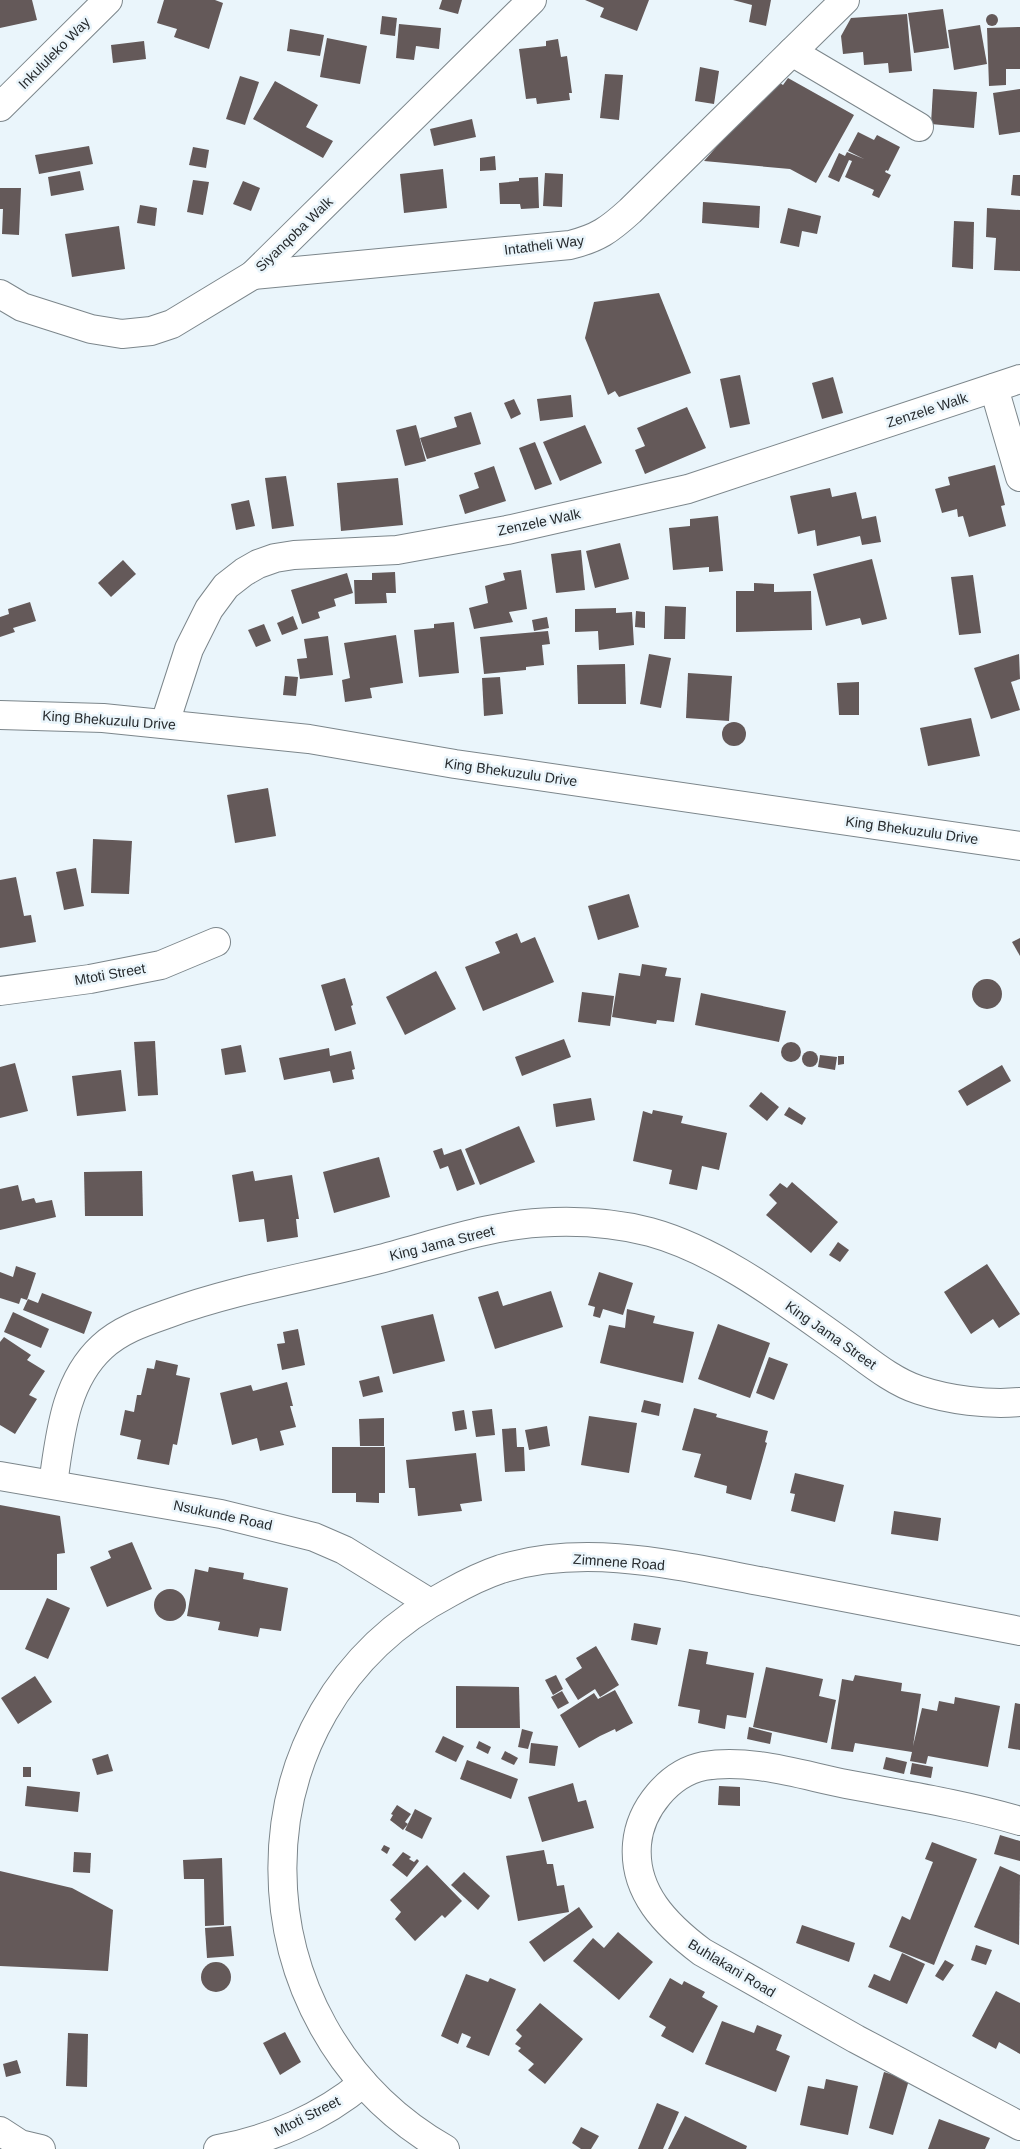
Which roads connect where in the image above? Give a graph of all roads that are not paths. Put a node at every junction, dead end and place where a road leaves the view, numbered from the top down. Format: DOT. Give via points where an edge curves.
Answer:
graph roads {
  1 [pos="108,0"];
  2 [pos="532,0"];
  3 [pos="845,0"];
  4 [pos="792,52"];
  5 [pos="0,107"];
  6 [pos="919,127"];
  7 [pos="253,275"];
  8 [pos="0,294"];
  9 [pos="1020,379"];
  10 [pos="994,388"];
  11 [pos="1020,478"];
  12 [pos="0,714"];
  13 [pos="166,723"];
  14 [pos="1020,846"];
  15 [pos="216,942"];
  16 [pos="0,991"];
  17 [pos="1020,1402"];
  18 [pos="0,1476"];
  19 [pos="53,1484"];
  20 [pos="430,1603"];
  21 [pos="1020,1631"];
  22 [pos="1020,1821"];
  23 [pos="363,2082"];
  24 [pos="1020,2126"];
  25 [pos="218,2149"];
  26 [pos="445,2149"];
  1 -- 5 [label="street, Inkululeko Way"];
  2 -- 7 [label="street, Siyanqoba Walk"];
  3 -- 4 [label="street, Intatheli Way"];
  4 -- 6 [label="street"];
  4 -- 7 [label="street, Intatheli Way" via="630,211 592,239 570,244"];
  7 -- 8 [label="street, Siyanqoba Walk" via="172,324 151,331 122,334 91,329 30,310"];
  9 -- 10 [label="street, Zenzele Walk"];
  10 -- 11 [label="street"];
  10 -- 13 [label="street, Zenzele Walk" via="688,489 506,530 397,550 294,555 258,564 226,586 209,609 189,649"];
  12 -- 13 [label="street, King Bhekuzulu Drive"];
  13 -- 14 [label="street, King Bhekuzulu Drive" via="309,739 455,764"];
  15 -- 16 [label="street, Mtoti Street" via="161,965"];
  17 -- 19 [label="street, King Jama Street" via="960,1399 917,1389 882,1370 745,1277 697,1250 650,1232 613,1225 552,1222 482,1230 191,1305 131,1327 102,1346 86,1365 71,1393 62,1424"];
  18 -- 19 [label="street, Nsukunde Road"];
  19 -- 20 [label="street, Nsukunde Road" via="222,1514 314,1537 352,1554"];
  20 -- 21 [label="street, Zimnene Road" via="500,1569 577,1556 646,1561"];
  20 -- 23 [label="street, Zimnene Road" via="370,1650 336,1690 308,1742 288,1799 282,1885 287,1928 298,1970 327,2033"];
  22 -- 24 [label="street, Buhlakani Road" via="776,1770 722,1764 683,1772 653,1802 637,1842 637,1866 645,1892 663,1918 702,1952"];
  23 -- 25 [label="street, Mtoti Street" via="351,2093 292,2126 253,2142"];
  23 -- 26 [label="street, Zimnene Road" via="394,2114"];
}
